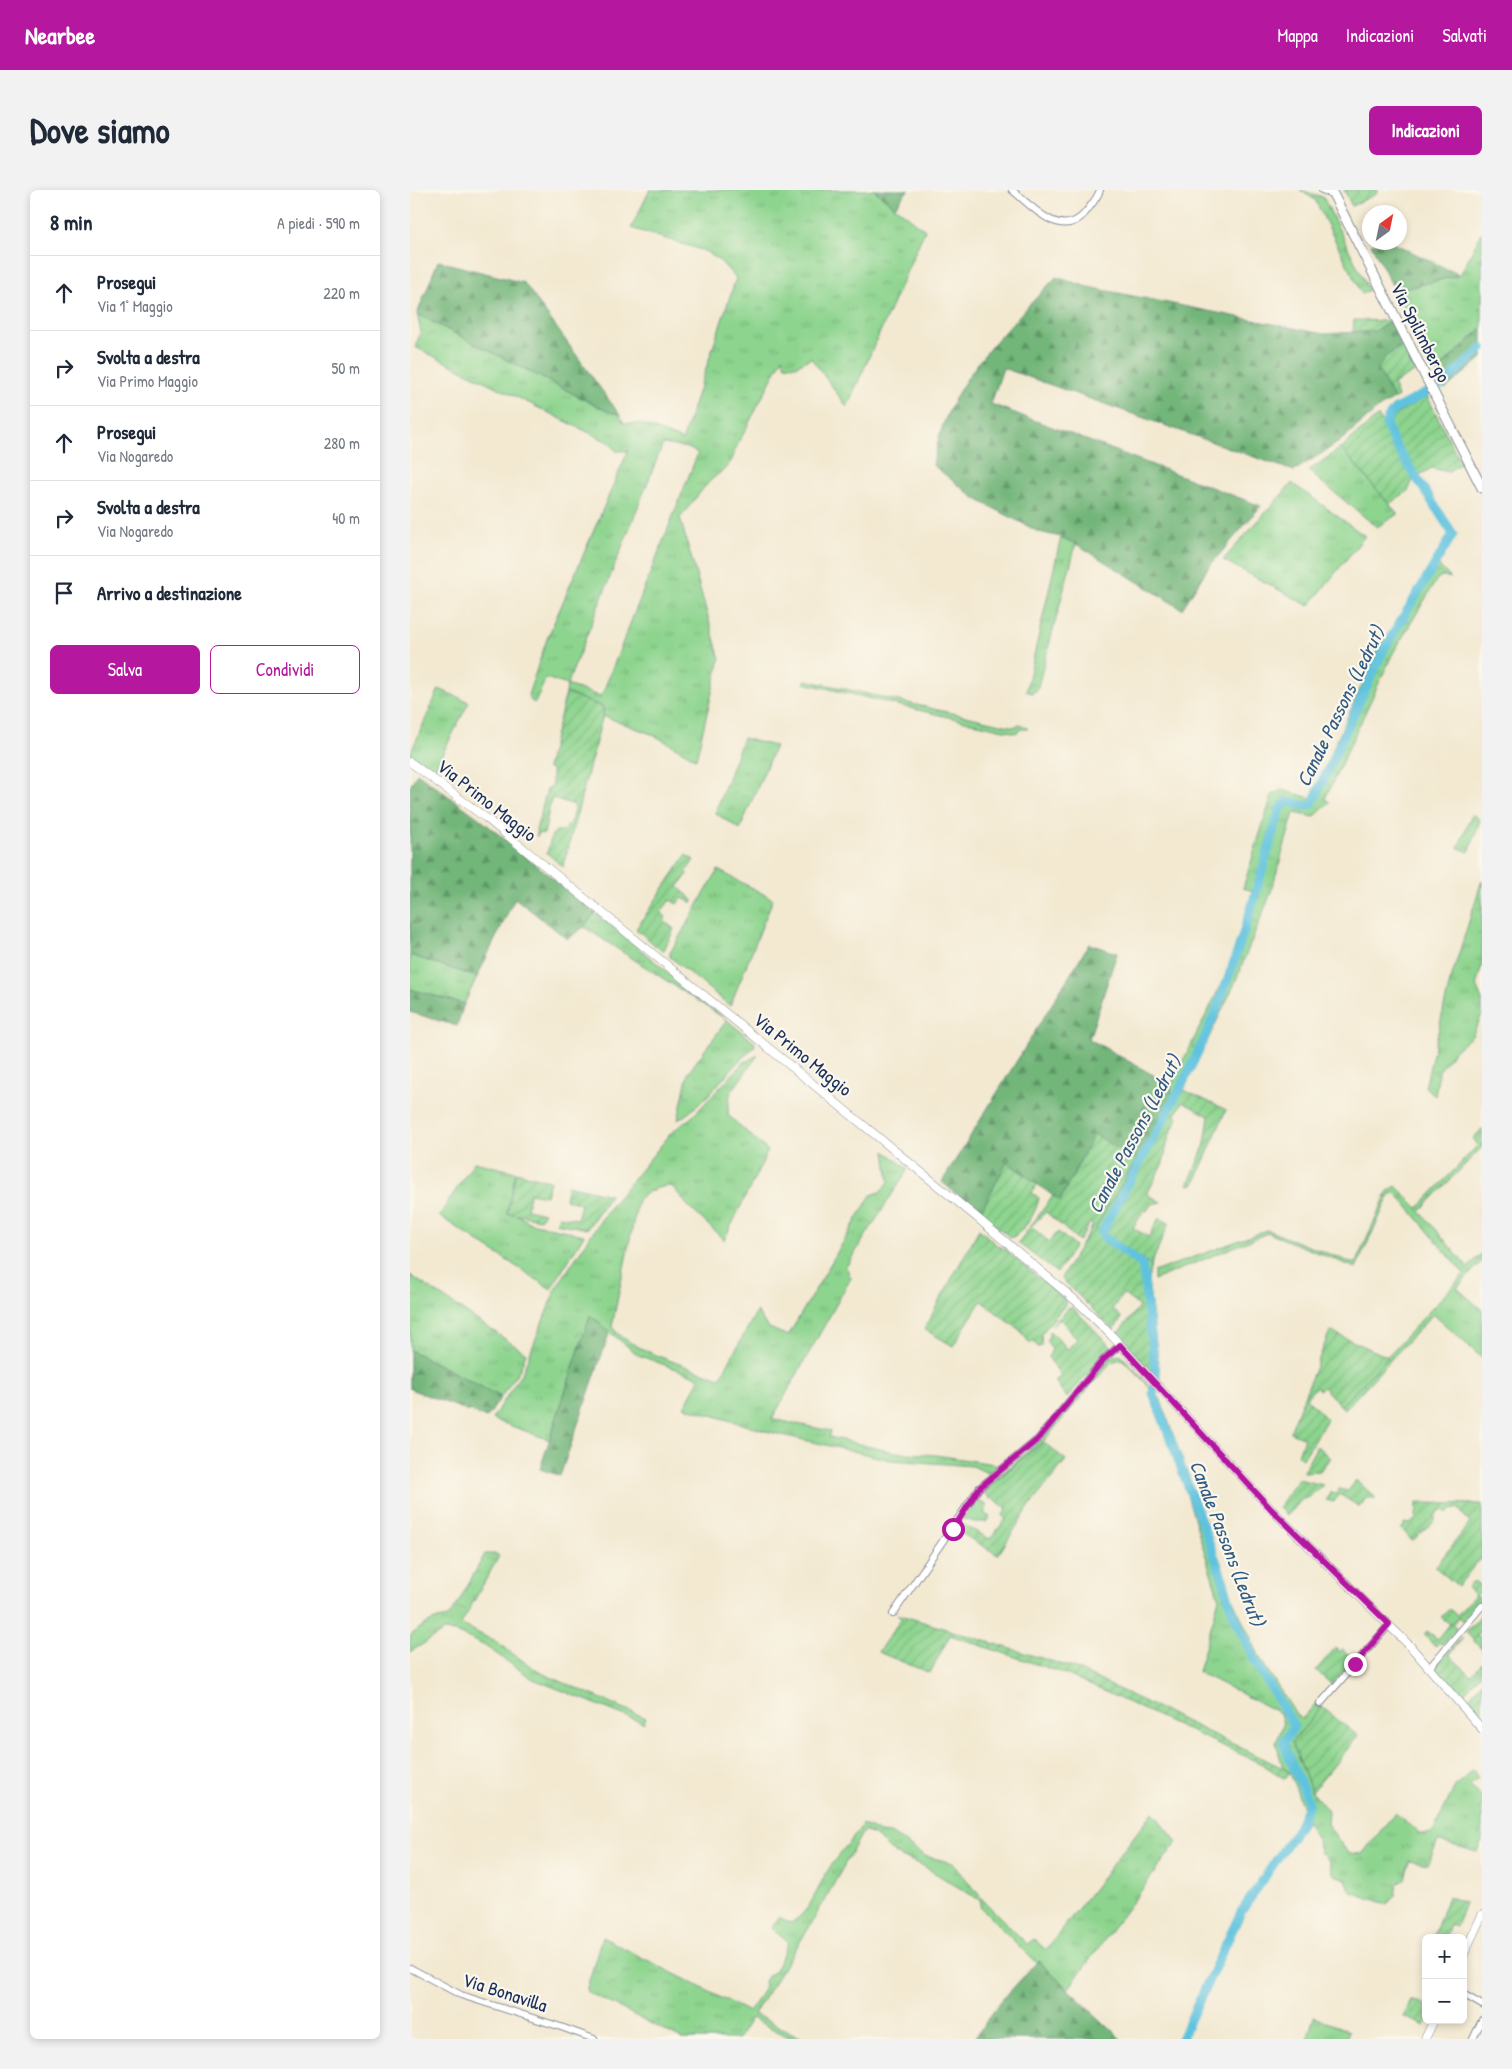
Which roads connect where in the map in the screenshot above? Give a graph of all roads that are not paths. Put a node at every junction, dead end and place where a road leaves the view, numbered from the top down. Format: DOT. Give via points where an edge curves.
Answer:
graph roads {
  1 [pos="1012,190"];
  2 [pos="1100,190"];
  3 [pos="1322,190"];
  4 [pos="1333,193"];
  5 [pos="1482,488"];
  6 [pos="410,762"];
  7 [pos="1120,1345"];
  8 [pos="1482,1606"];
  9 [pos="893,1614"];
  10 [pos="1389,1624"];
  11 [pos="1429,1668"];
  12 [pos="1320,1704"];
  13 [pos="1482,1730"];
  14 [pos="1482,1915"];
  15 [pos="1467,1947"];
  16 [pos="410,1968"];
  17 [pos="1467,1996"];
  18 [pos="1482,2005"];
  19 [pos="1482,2020"];
  20 [pos="1432,2024"];
  21 [pos="594,2039"];
  22 [pos="1425,2039"];
  23 [pos="1473,2039"];
  1 -- 2 [label="street" via="1050,221 1071,224 1079,220"];
  3 -- 4 [label="street"];
  4 -- 5 [label="main road, Via Spilimbergo"];
  6 -- 7 [label="street, Via Primo Maggio" via="486,818 975,1216 1054,1281"];
  7 -- 9 [label="street" via="1103,1360 1038,1439 979,1488"];
  7 -- 10 [label="street, Via Primo Maggio" via="1272,1510"];
  8 -- 11 [label="street"];
  10 -- 11 [label="street, Via Primo Maggio"];
  10 -- 12 [label="street"];
  11 -- 13 [label="street, Via Primo Maggio"];
  14 -- 15 [label="street"];
  16 -- 21 [label="street, Via Bonavilla" via="461,1995"];
  17 -- 18 [label="street"];
  19 -- 23 [label="street"];
  20 -- 22 [label="street"];
}
